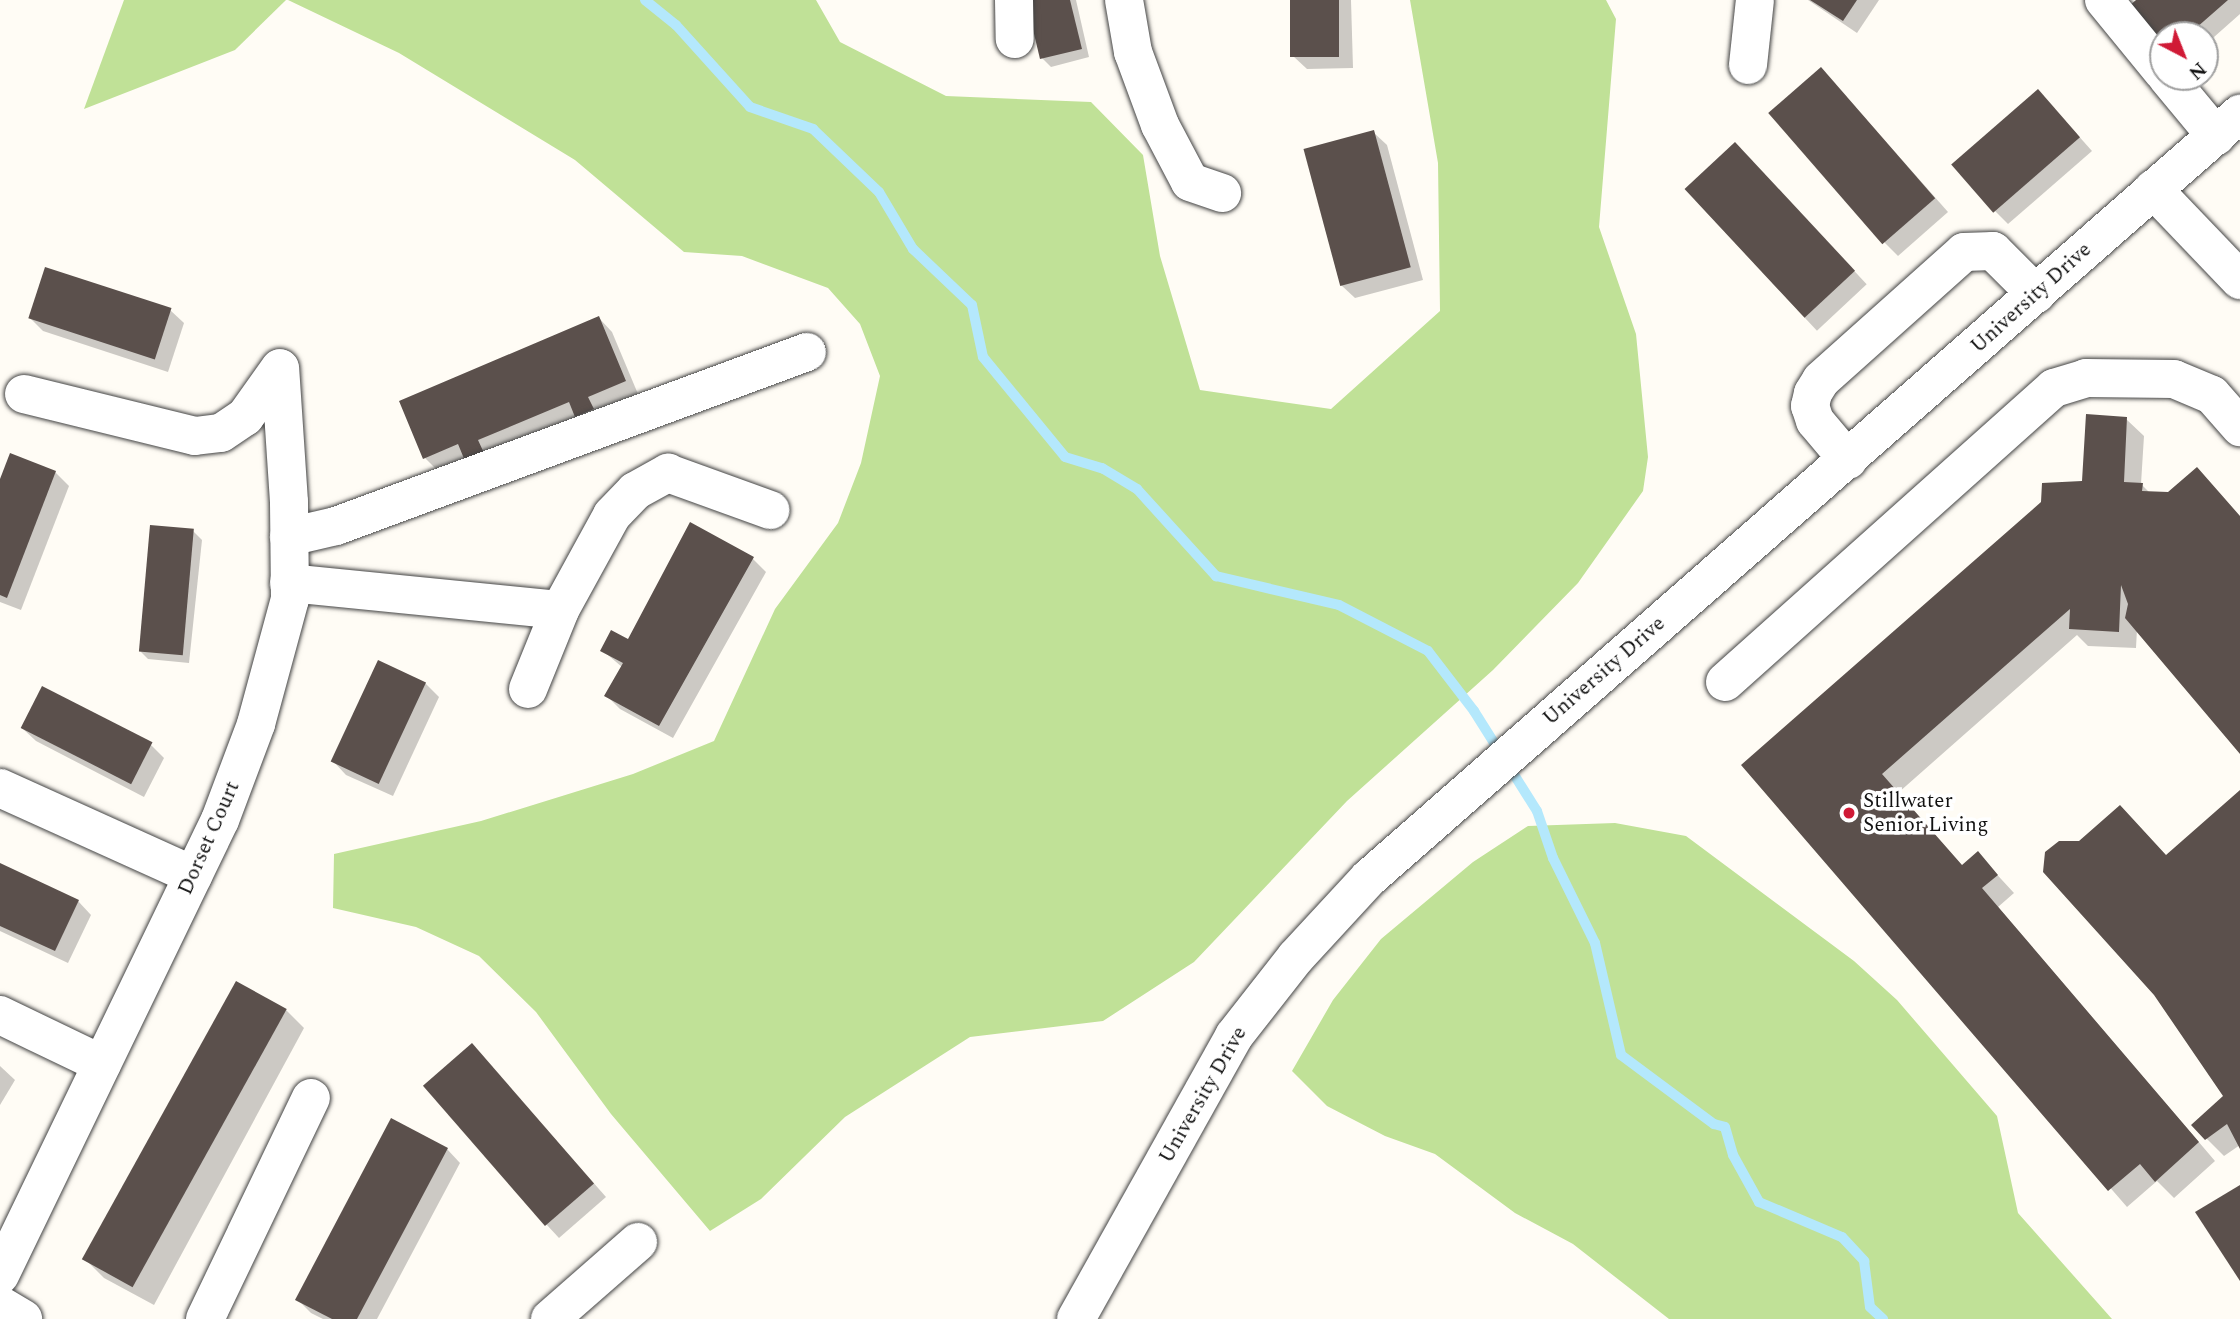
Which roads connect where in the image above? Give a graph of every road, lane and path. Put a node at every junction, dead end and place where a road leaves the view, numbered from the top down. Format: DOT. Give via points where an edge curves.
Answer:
graph roads {
  1 [pos="1014,0"];
  2 [pos="1124,0"];
  3 [pos="1755,0"];
  4 [pos="2104,0"];
  5 [pos="1015,39"];
  6 [pos="2149,55"];
  7 [pos="1748,65"];
  8 [pos="2185,91"];
  9 [pos="2228,125"];
  10 [pos="2153,189"];
  11 [pos="1222,194"];
  12 [pos="2240,280"];
  13 [pos="2036,294"];
  14 [pos="807,352"];
  15 [pos="24,394"];
  16 [pos="2240,427"];
  17 [pos="1848,460"];
  18 [pos="770,510"];
  19 [pos="289,537"];
  20 [pos="289,583"];
  21 [pos="560,610"];
  22 [pos="1726,682"];
  23 [pos="528,689"];
  24 [pos="1,788"];
  25 [pos="193,875"];
  26 [pos="0,1015"];
  27 [pos="102,1064"];
  28 [pos="310,1098"];
  29 [pos="638,1242"];
  30 [pos="0,1275"];
  31 [pos="0,1305"];
  32 [pos="23,1319"];
  33 [pos="205,1319"];
  34 [pos="550,1319"];
  35 [pos="1076,1319"];
  1 -- 5 [label="street"];
  2 -- 11 [label="street" via="1133,52 1160,125 1190,182"];
  3 -- 7 [label="street"];
  4 -- 6 [label="street"];
  8 -- 9 [label="street"];
  9 -- 10 [label="street, University Drive"];
  10 -- 12 [label="street"];
  10 -- 13 [label="street, University Drive"];
  13 -- 17 [label="street, University Drive"];
  13 -- 17 [label="street" via="1993,251 1964,252 1821,380 1813,393 1810,406 1815,421"];
  14 -- 19 [label="street" via="336,526"];
  15 -- 19 [label="street, Dorset Court" via="194,436 221,433 245,417 280,368"];
  16 -- 22 [label="street" via="2212,395 2174,379 2086,378 2054,388"];
  17 -- 35 [label="street, University Drive" via="1369,878 1296,957 1234,1036"];
  18 -- 21 [label="street" via="668,473 635,491 612,515"];
  19 -- 20 [label="street, Dorset Court"];
  20 -- 21 [label="street"];
  20 -- 25 [label="street, Dorset Court" via="282,637 256,724"];
  21 -- 23 [label="street"];
  24 -- 25 [label="street"];
  25 -- 27 [label="street, Dorset Court"];
  26 -- 27 [label="street"];
  27 -- 30 [label="street, Dorset Court"];
  28 -- 33 [label="street"];
  29 -- 34 [label="street"];
  31 -- 32 [label="street"];
}
